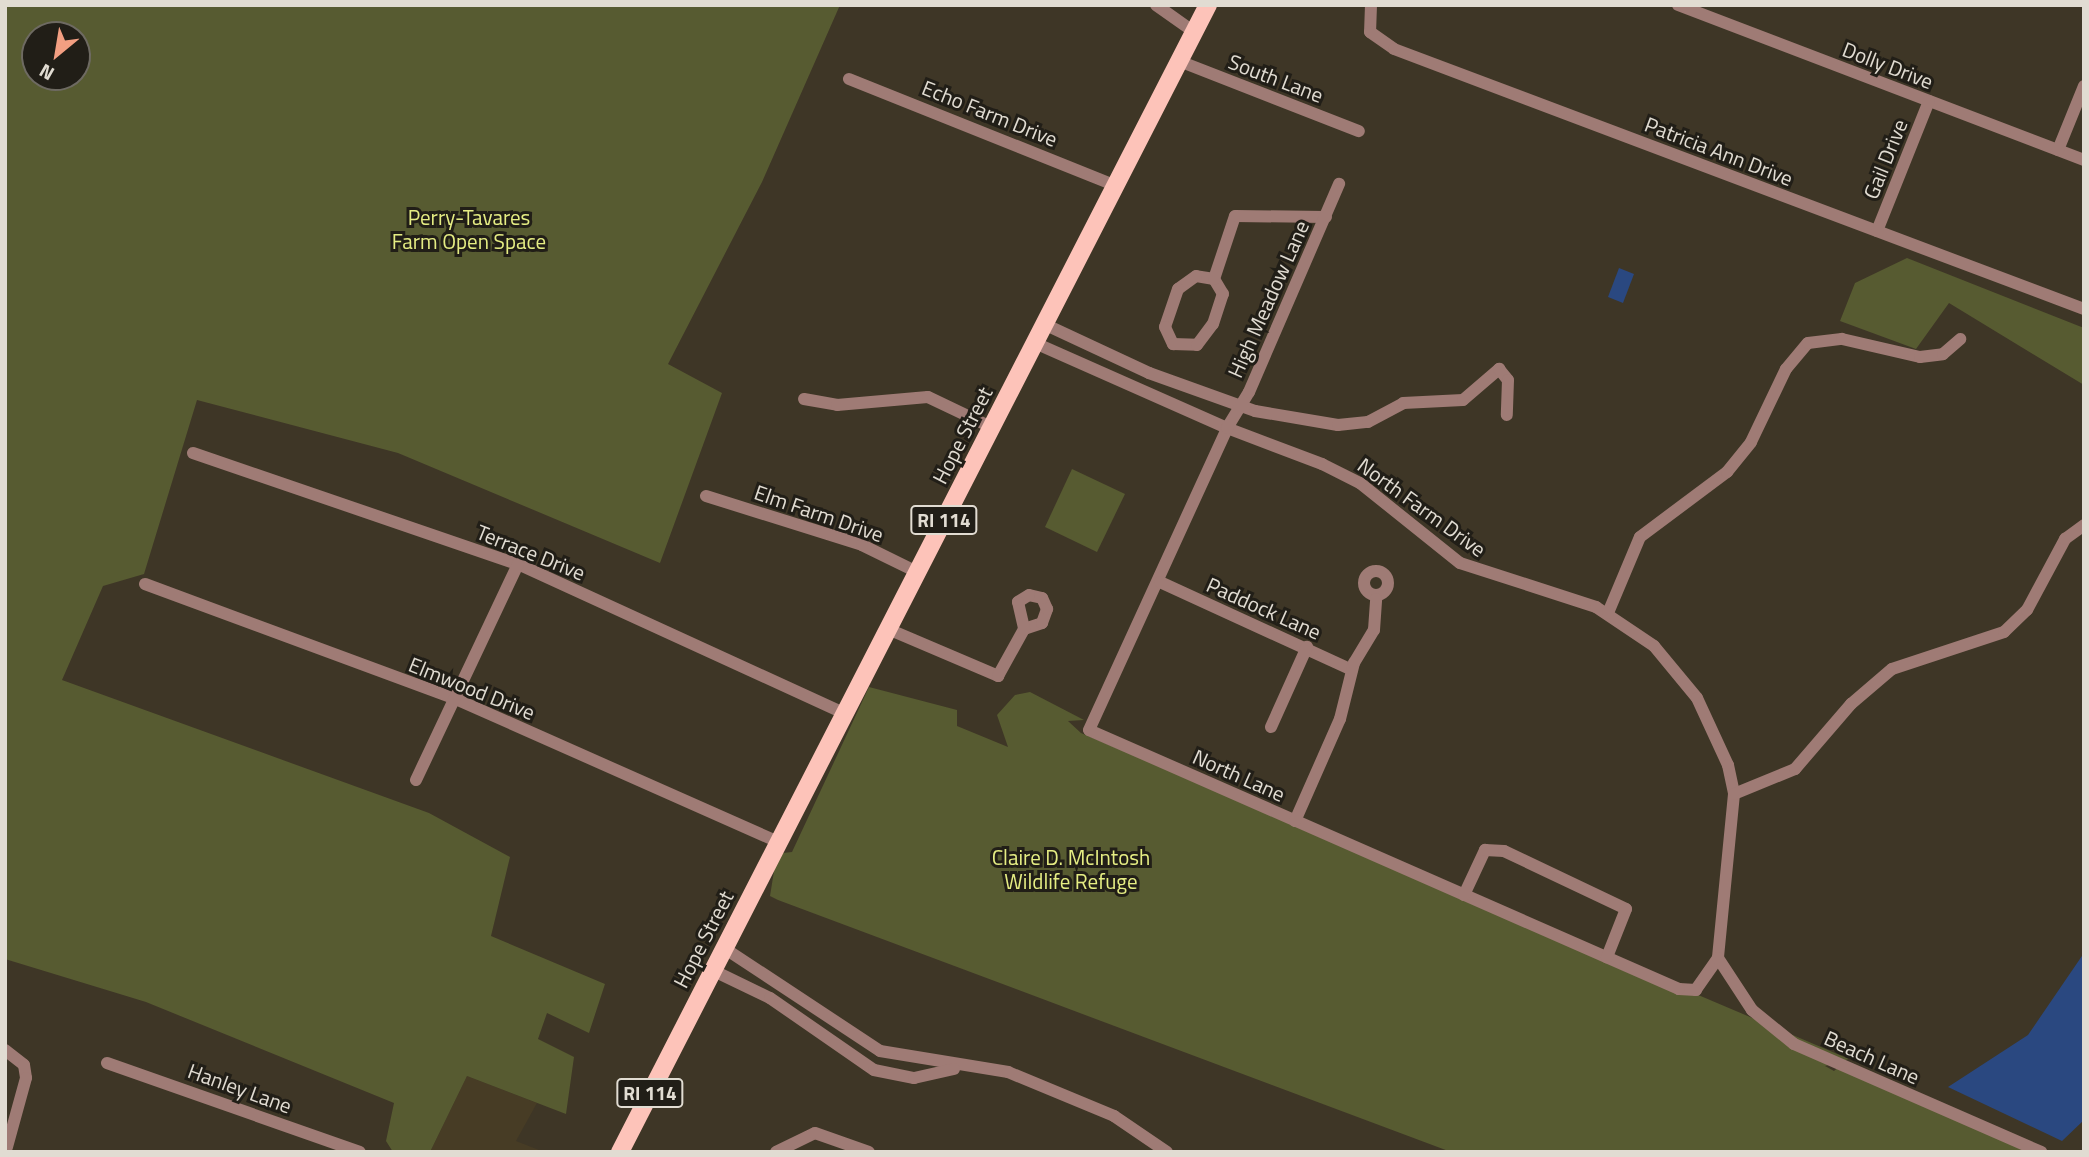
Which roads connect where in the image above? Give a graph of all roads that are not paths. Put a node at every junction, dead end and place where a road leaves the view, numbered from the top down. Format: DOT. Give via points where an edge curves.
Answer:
graph roads {
  1 [pos="1156,5"];
  2 [pos="1208,5"];
  3 [pos="1371,5"];
  4 [pos="1678,5"];
  5 [pos="1194,32"];
  6 [pos="1179,61"];
  7 [pos="849,79"];
  8 [pos="2084,86"];
  9 [pos="1929,101"];
  10 [pos="1359,131"];
  11 [pos="2058,150"];
  12 [pos="2084,160"];
  13 [pos="1339,184"];
  14 [pos="1116,186"];
  15 [pos="1325,217"];
  16 [pos="1877,231"];
  17 [pos="1214,279"];
  18 [pos="2084,309"];
  19 [pos="1044,324"];
  20 [pos="1961,339"];
  21 [pos="1035,343"];
  22 [pos="804,399"];
  23 [pos="1238,406"];
  24 [pos="1507,415"];
  25 [pos="991,427"];
  26 [pos="1227,428"];
  27 [pos="193,453"];
  28 [pos="706,496"];
  29 [pos="2084,525"];
  30 [pos="518,564"];
  31 [pos="917,572"];
  32 [pos="1160,582"];
  33 [pos="145,584"];
  34 [pos="1376,599"];
  35 [pos="1608,612"];
  36 [pos="888,629"];
  37 [pos="1024,629"];
  38 [pos="1307,647"];
  39 [pos="1352,670"];
  40 [pos="458,700"];
  41 [pos="844,713"];
  42 [pos="1271,727"];
  43 [pos="416,780"];
  44 [pos="1734,794"];
  45 [pos="1295,821"];
  46 [pos="779,842"];
  47 [pos="1464,895"];
  48 [pos="724,948"];
  49 [pos="1607,957"];
  50 [pos="1718,958"];
  51 [pos="712,970"];
  52 [pos="771,978"];
  53 [pos="1678,989"];
  54 [pos="761,993"];
  55 [pos="827,1011"];
  56 [pos="817,1030"];
  57 [pos="872,1046"];
  58 [pos="5,1050"];
  59 [pos="107,1063"];
  60 [pos="863,1063"];
  61 [pos="978,1068"];
  62 [pos="6,1147"];
  63 [pos="20,1152"];
  64 [pos="360,1152"];
  65 [pos="620,1152"];
  66 [pos="776,1152"];
  67 [pos="869,1152"];
  68 [pos="1167,1152"];
  69 [pos="2041,1152"];
  1 -- 5 [label="street"];
  2 -- 5 [label="main road, Hope Street / RI 114"];
  3 -- 16 [label="street, Patricia Ann Drive" via="1370,32 1394,50"];
  4 -- 9 [label="street, Dolly Drive"];
  5 -- 6 [label="main road, Hope Street / RI 114"];
  6 -- 10 [label="street, South Lane"];
  6 -- 14 [label="main road, Hope Street / RI 114"];
  7 -- 14 [label="street, Echo Farm Drive"];
  8 -- 11 [label="street"];
  9 -- 11 [label="street, Dolly Drive"];
  9 -- 16 [label="street, Gail Drive"];
  11 -- 12 [label="street, Dolly Drive"];
  13 -- 15 [label="street, High Meadow Lane"];
  14 -- 19 [label="main road, Hope Street / RI 114"];
  15 -- 17 [label="street" via="1234,216"];
  15 -- 23 [label="street, High Meadow Lane"];
  16 -- 18 [label="street, Patricia Ann Drive"];
  17 -- 17 [label="street" via="1223,295 1208,334 1198,345 1174,344 1165,327 1178,289 1196,276"];
  19 -- 21 [label="main road, Hope Street / RI 114"];
  19 -- 23 [label="street"];
  20 -- 35 [label="street" via="1943,354 1920,357 1834,338 1808,343 1786,369 1751,442 1727,472 1640,537"];
  21 -- 25 [label="main road, Hope Street / RI 114"];
  21 -- 26 [label="street, North Farm Drive"];
  22 -- 25 [label="street" via="837,405 928,397"];
  23 -- 24 [label="street" via="1338,425 1368,422 1424,398 1463,400 1501,370 1508,380"];
  23 -- 26 [label="street, High Meadow Lane"];
  25 -- 31 [label="main road, Hope Street / RI 114"];
  26 -- 32 [label="street, North Lane"];
  26 -- 35 [label="street, North Farm Drive" via="1360,483 1474,570"];
  27 -- 30 [label="street, Terrace Drive"];
  28 -- 31 [label="street, Elm Farm Drive" via="862,545"];
  29 -- 44 [label="street" via="2065,539 2027,610 2004,632 1892,669 1851,704 1795,769"];
  30 -- 40 [label="street"];
  30 -- 41 [label="street, Terrace Drive"];
  31 -- 36 [label="main road, Hope Street / RI 114"];
  32 -- 38 [label="street, Paddock Lane"];
  32 -- 45 [label="street, North Lane" via="1089,730"];
  33 -- 40 [label="street, Elmwood Drive"];
  34 -- 39 [label="street" via="1376,624"];
  35 -- 44 [label="street, North Farm Drive" via="1654,646 1697,698 1728,765"];
  36 -- 37 [label="street" via="998,676"];
  36 -- 41 [label="main road, Hope Street / RI 114"];
  38 -- 39 [label="street, Paddock Lane"];
  38 -- 42 [label="street"];
  39 -- 45 [label="street" via="1340,719"];
  40 -- 43 [label="street"];
  40 -- 46 [label="street, Elmwood Drive"];
  41 -- 46 [label="main road, Hope Street / RI 114"];
  44 -- 50 [label="street, North Farm Drive"];
  45 -- 47 [label="street, North Lane"];
  46 -- 48 [label="main road, Hope Street / RI 114"];
  47 -- 49 [label="street, North Lane"];
  47 -- 49 [label="street" via="1485,850 1504,851 1626,909"];
  48 -- 51 [label="main road, Hope Street / RI 114"];
  48 -- 52 [label="street"];
  49 -- 53 [label="street, North Lane"];
  50 -- 53 [label="street, North Farm Drive" via="1696,990"];
  50 -- 69 [label="street, Beach Lane" via="1752,1010 1794,1044"];
  51 -- 54 [label="street"];
  51 -- 65 [label="main road, Hope Street / RI 114"];
  52 -- 54 [label="street"];
  52 -- 55 [label="street"];
  54 -- 56 [label="street"];
  55 -- 56 [label="street"];
  55 -- 57 [label="street"];
  56 -- 60 [label="street"];
  57 -- 60 [label="street"];
  57 -- 61 [label="street"];
  58 -- 62 [label="street" via="24,1065 26,1078"];
  59 -- 64 [label="street, Hanley Lane"];
  60 -- 61 [label="street" via="914,1078"];
  61 -- 68 [label="street" via="1008,1072 1090,1104"];
  62 -- 63 [label="street"];
  66 -- 67 [label="street" via="815,1133"];
}
